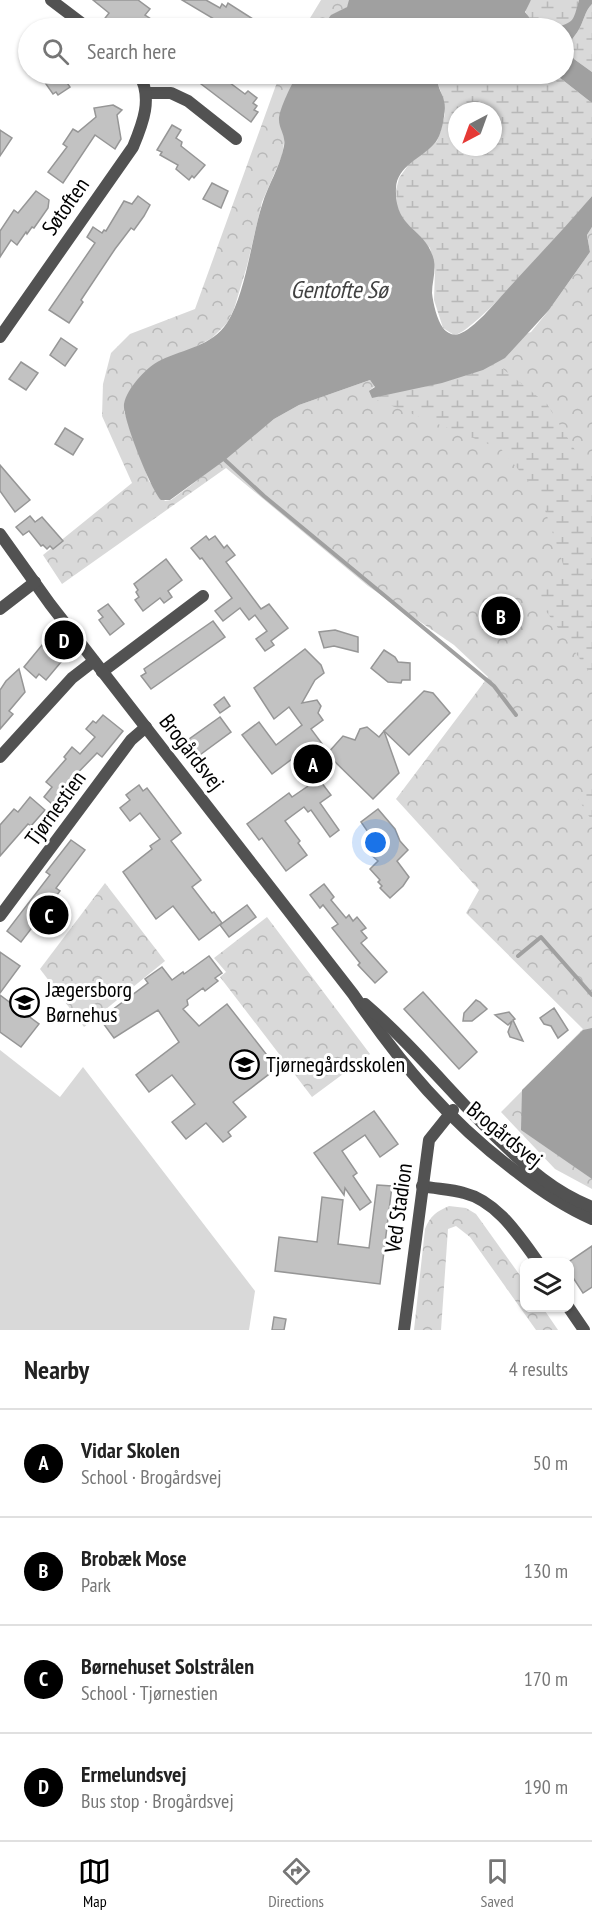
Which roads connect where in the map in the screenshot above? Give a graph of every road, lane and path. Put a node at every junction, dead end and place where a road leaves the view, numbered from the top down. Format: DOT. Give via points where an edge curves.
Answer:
graph roads {
  1 [pos="51,0"];
  2 [pos="75,18"];
  3 [pos="143,84"];
  4 [pos="146,93"];
  5 [pos="236,139"];
  6 [pos="0,337"];
  7 [pos="0,534"];
  8 [pos="35,582"];
  9 [pos="203,596"];
  10 [pos="0,609"];
  11 [pos="94,661"];
  12 [pos="102,672"];
  13 [pos="146,728"];
  14 [pos="0,757"];
  15 [pos="0,916"];
  16 [pos="353,994"];
  17 [pos="417,1054"];
  18 [pos="405,1065"];
  19 [pos="461,1102"];
  20 [pos="449,1115"];
  21 [pos="422,1186"];
  22 [pos="592,1207"];
  23 [pos="592,1219"];
  24 [pos="534,1258"];
  25 [pos="572,1312"];
  26 [pos="404,1330"];
  27 [pos="584,1330"];
  1 -- 2 [label="street"];
  3 -- 4 [label="street, Søtoften"];
  4 -- 5 [label="street" via="171,93 188,101"];
  4 -- 6 [label="street, Søtoften" via="145,118 133,147"];
  7 -- 8 [label="street, Brogårdsvej"];
  8 -- 10 [label="street"];
  8 -- 11 [label="street, Brogårdsvej"];
  9 -- 12 [label="street"];
  11 -- 12 [label="street, Brogårdsvej"];
  11 -- 14 [label="street" via="72,678"];
  12 -- 13 [label="street, Brogårdsvej"];
  13 -- 15 [label="street, Tjørnestien" via="131,740"];
  13 -- 16 [label="street, Brogårdsvej"];
  16 -- 17 [label="street, Brogårdsvej"];
  16 -- 18 [label="street, Brogårdsvej"];
  17 -- 18 [label="street"];
  17 -- 19 [label="street, Brogårdsvej"];
  18 -- 20 [label="street, Brogårdsvej"];
  19 -- 20 [label="street, Ved Stadion"];
  19 -- 22 [label="street, Brogårdsvej" via="536,1176"];
  20 -- 21 [label="street, Ved Stadion" via="429,1140"];
  20 -- 23 [label="street, Brogårdsvej" via="544,1192"];
  21 -- 24 [label="street" via="465,1193 485,1202 513,1229"];
  21 -- 26 [label="street, Ved Stadion"];
  25 -- 27 [label="street"];
}
